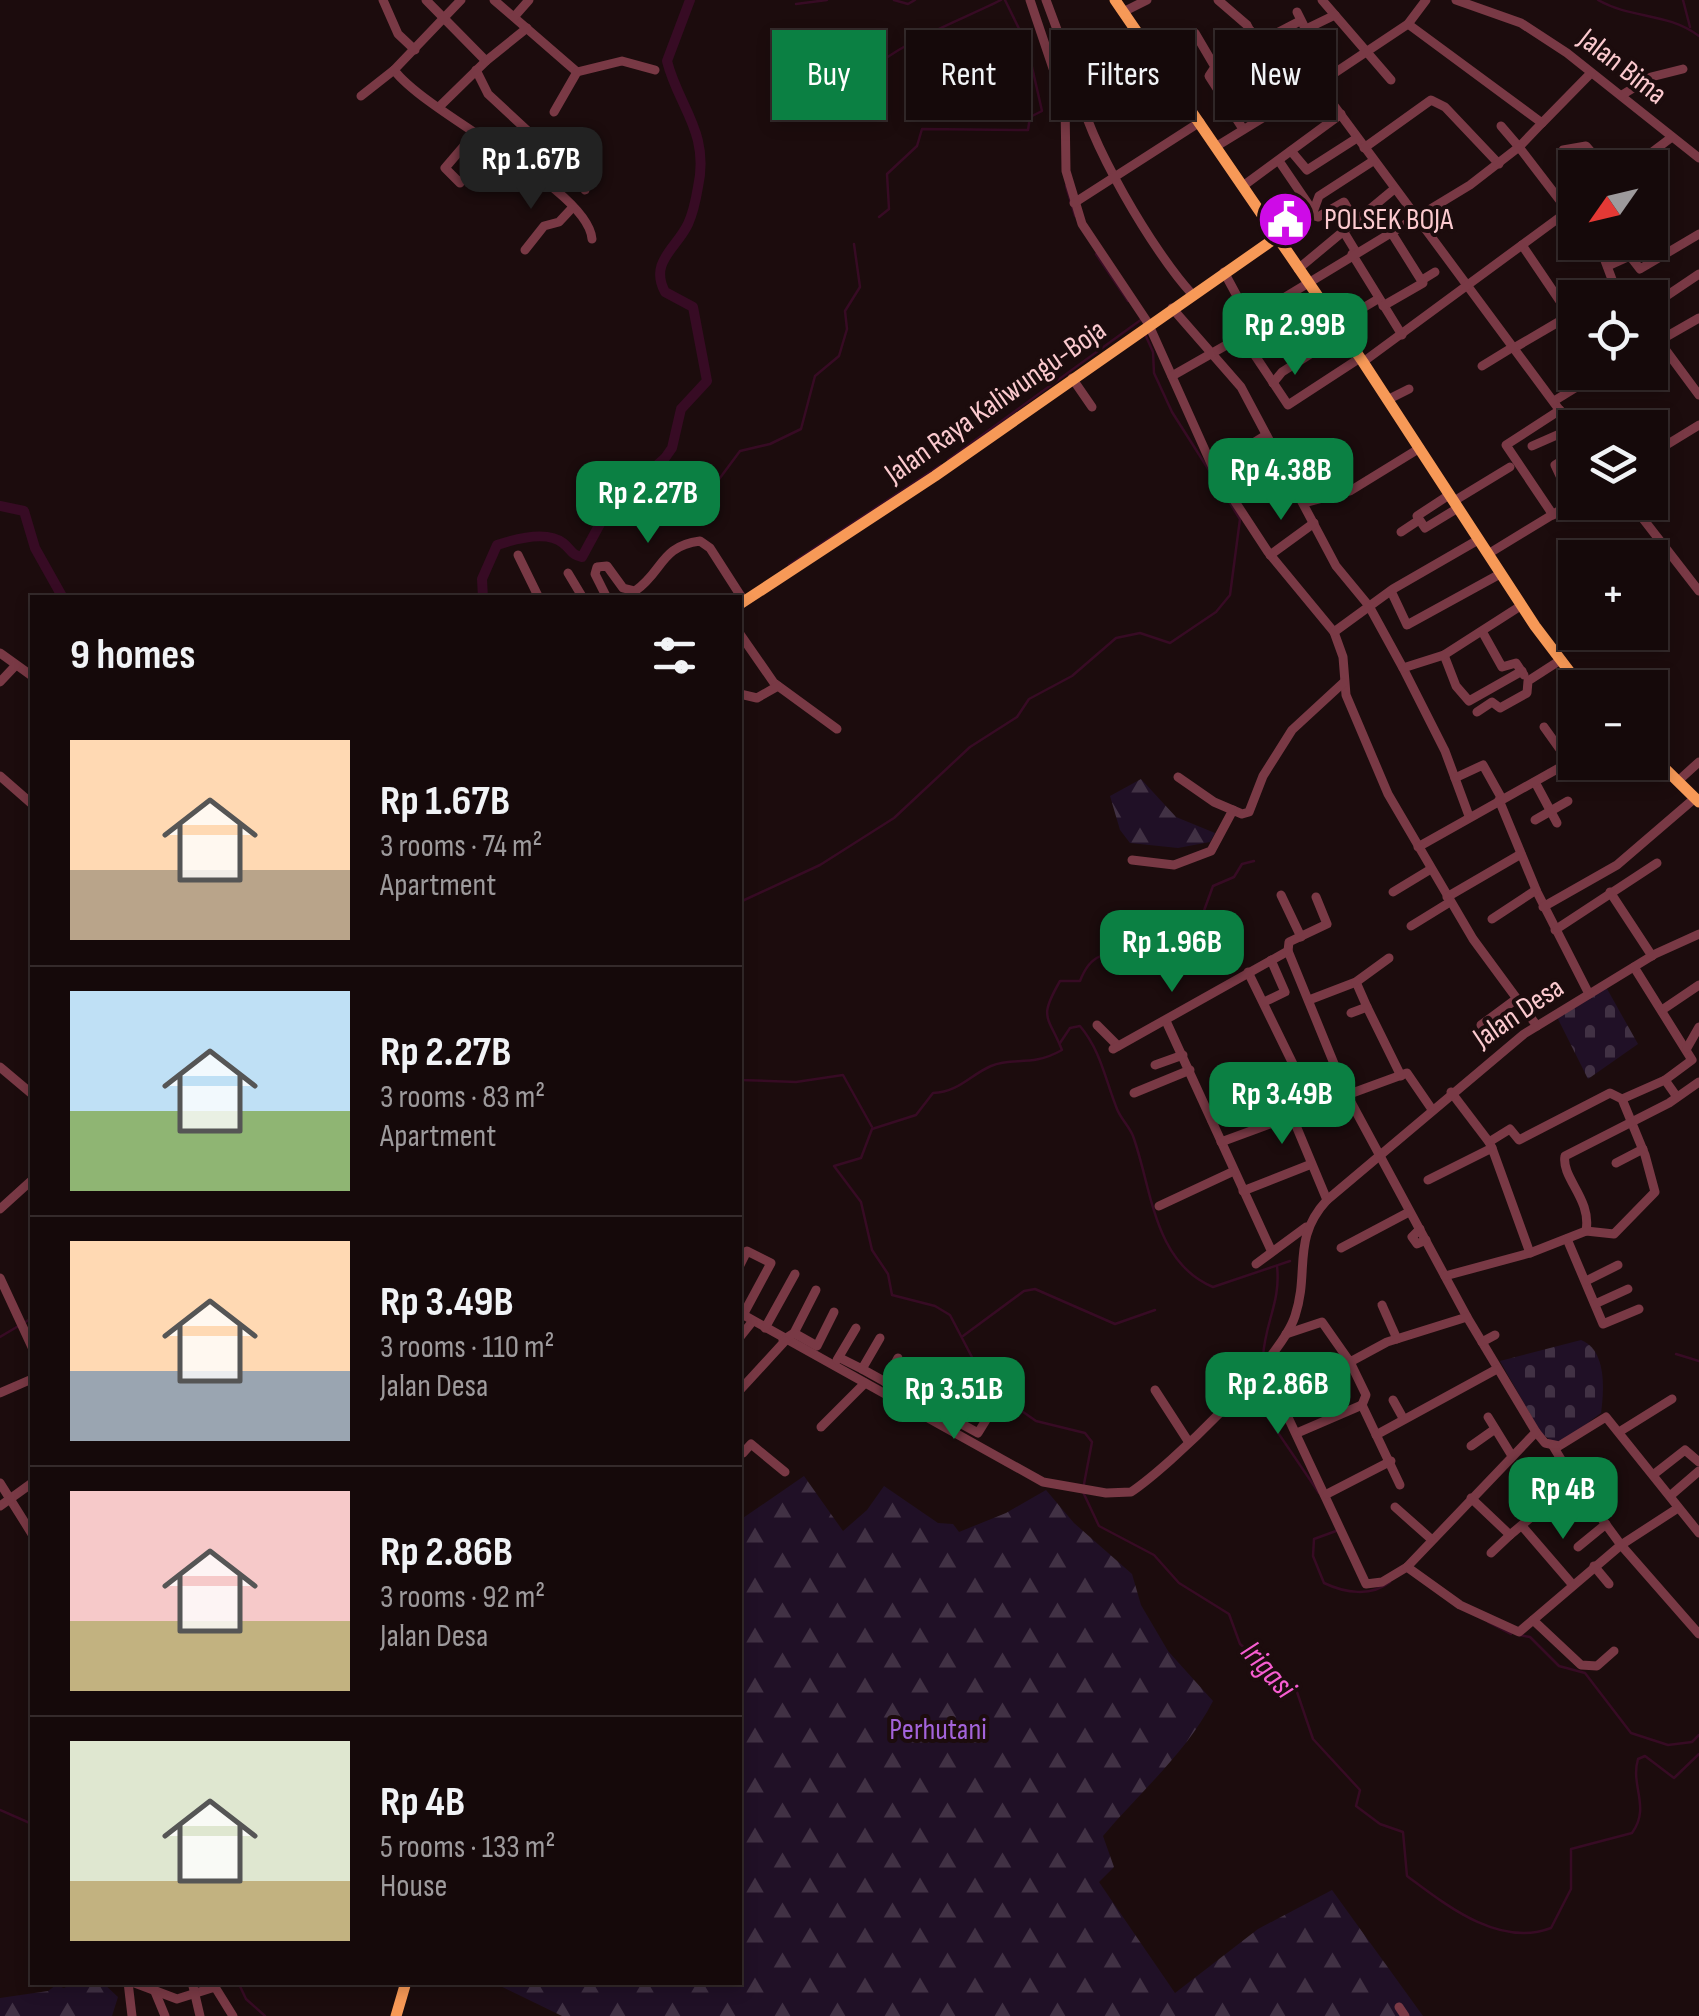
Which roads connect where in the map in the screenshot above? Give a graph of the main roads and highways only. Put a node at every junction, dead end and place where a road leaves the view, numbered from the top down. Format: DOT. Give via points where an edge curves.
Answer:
graph roads {
  1 [pos="1115,0"];
  2 [pos="1277,237"];
  3 [pos="742,599"];
  4 [pos="1567,670"];
  5 [pos="1668,771"];
  6 [pos="1697,800"];
  7 [pos="405,1985"];
  8 [pos="396,2016"];
  1 -- 2 [label="main road"];
  2 -- 3 [label="main road, Jalan Raya Kaliwungu-Boja"];
  2 -- 4 [label="main road"];
  5 -- 6 [label="main road"];
  7 -- 8 [label="main road"];
}
